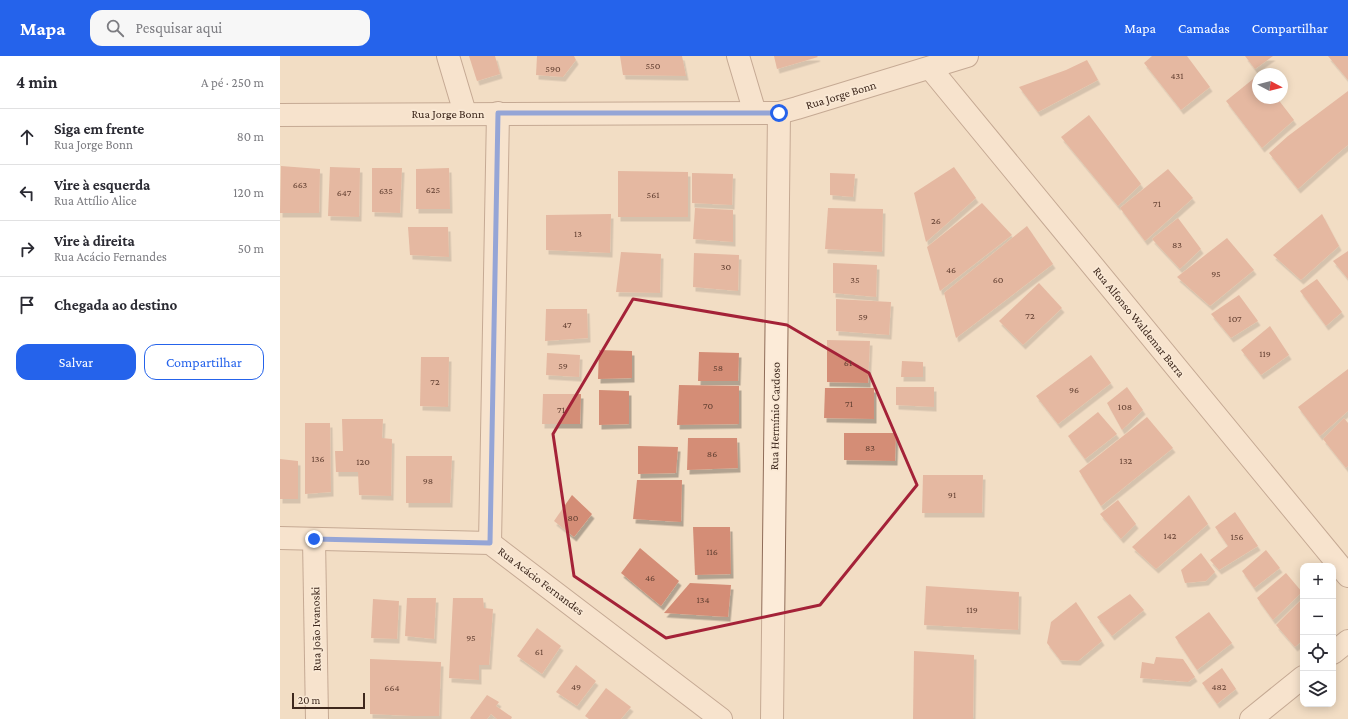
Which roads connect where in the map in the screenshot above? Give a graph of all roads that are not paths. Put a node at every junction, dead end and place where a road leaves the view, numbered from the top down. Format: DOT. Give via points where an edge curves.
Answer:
graph roads {
  1 [pos="448,56"];
  2 [pos="738,56"];
  3 [pos="967,56"];
  4 [pos="930,68"];
  5 [pos="465,113"];
  6 [pos="498,113"];
  7 [pos="755,113"];
  8 [pos="779,113"];
  9 [pos="280,115"];
  10 [pos="280,538"];
  11 [pos="314,539"];
  12 [pos="490,543"];
  13 [pos="1348,576"];
  14 [pos="1348,641"];
  15 [pos="1336,651"];
  16 [pos="1300,679"];
  17 [pos="317,719"];
  18 [pos="721,719"];
  19 [pos="772,719"];
  20 [pos="1251,719"];
  1 -- 5 [label="street"];
  2 -- 7 [label="street"];
  3 -- 4 [label="street, Rua Jorge Bonn"];
  4 -- 8 [label="street, Rua Jorge Bonn"];
  4 -- 13 [label="street, Rua Alfonso Waldemar Barra"];
  5 -- 6 [label="street, Rua Jorge Bonn"];
  5 -- 9 [label="street, Rua Jorge Bonn"];
  6 -- 7 [label="street, Rua Jorge Bonn"];
  6 -- 12 [label="street"];
  7 -- 8 [label="street, Rua Jorge Bonn"];
  8 -- 19 [label="street, Rua Hermínio Cardoso"];
  10 -- 11 [label="street, Rua Acácio Fernandes"];
  11 -- 12 [label="street, Rua Acácio Fernandes"];
  11 -- 17 [label="street, Rua João Ivanoski"];
  12 -- 18 [label="street, Rua Acácio Fernandes"];
  14 -- 15 [label="street"];
  16 -- 20 [label="street"];
}
